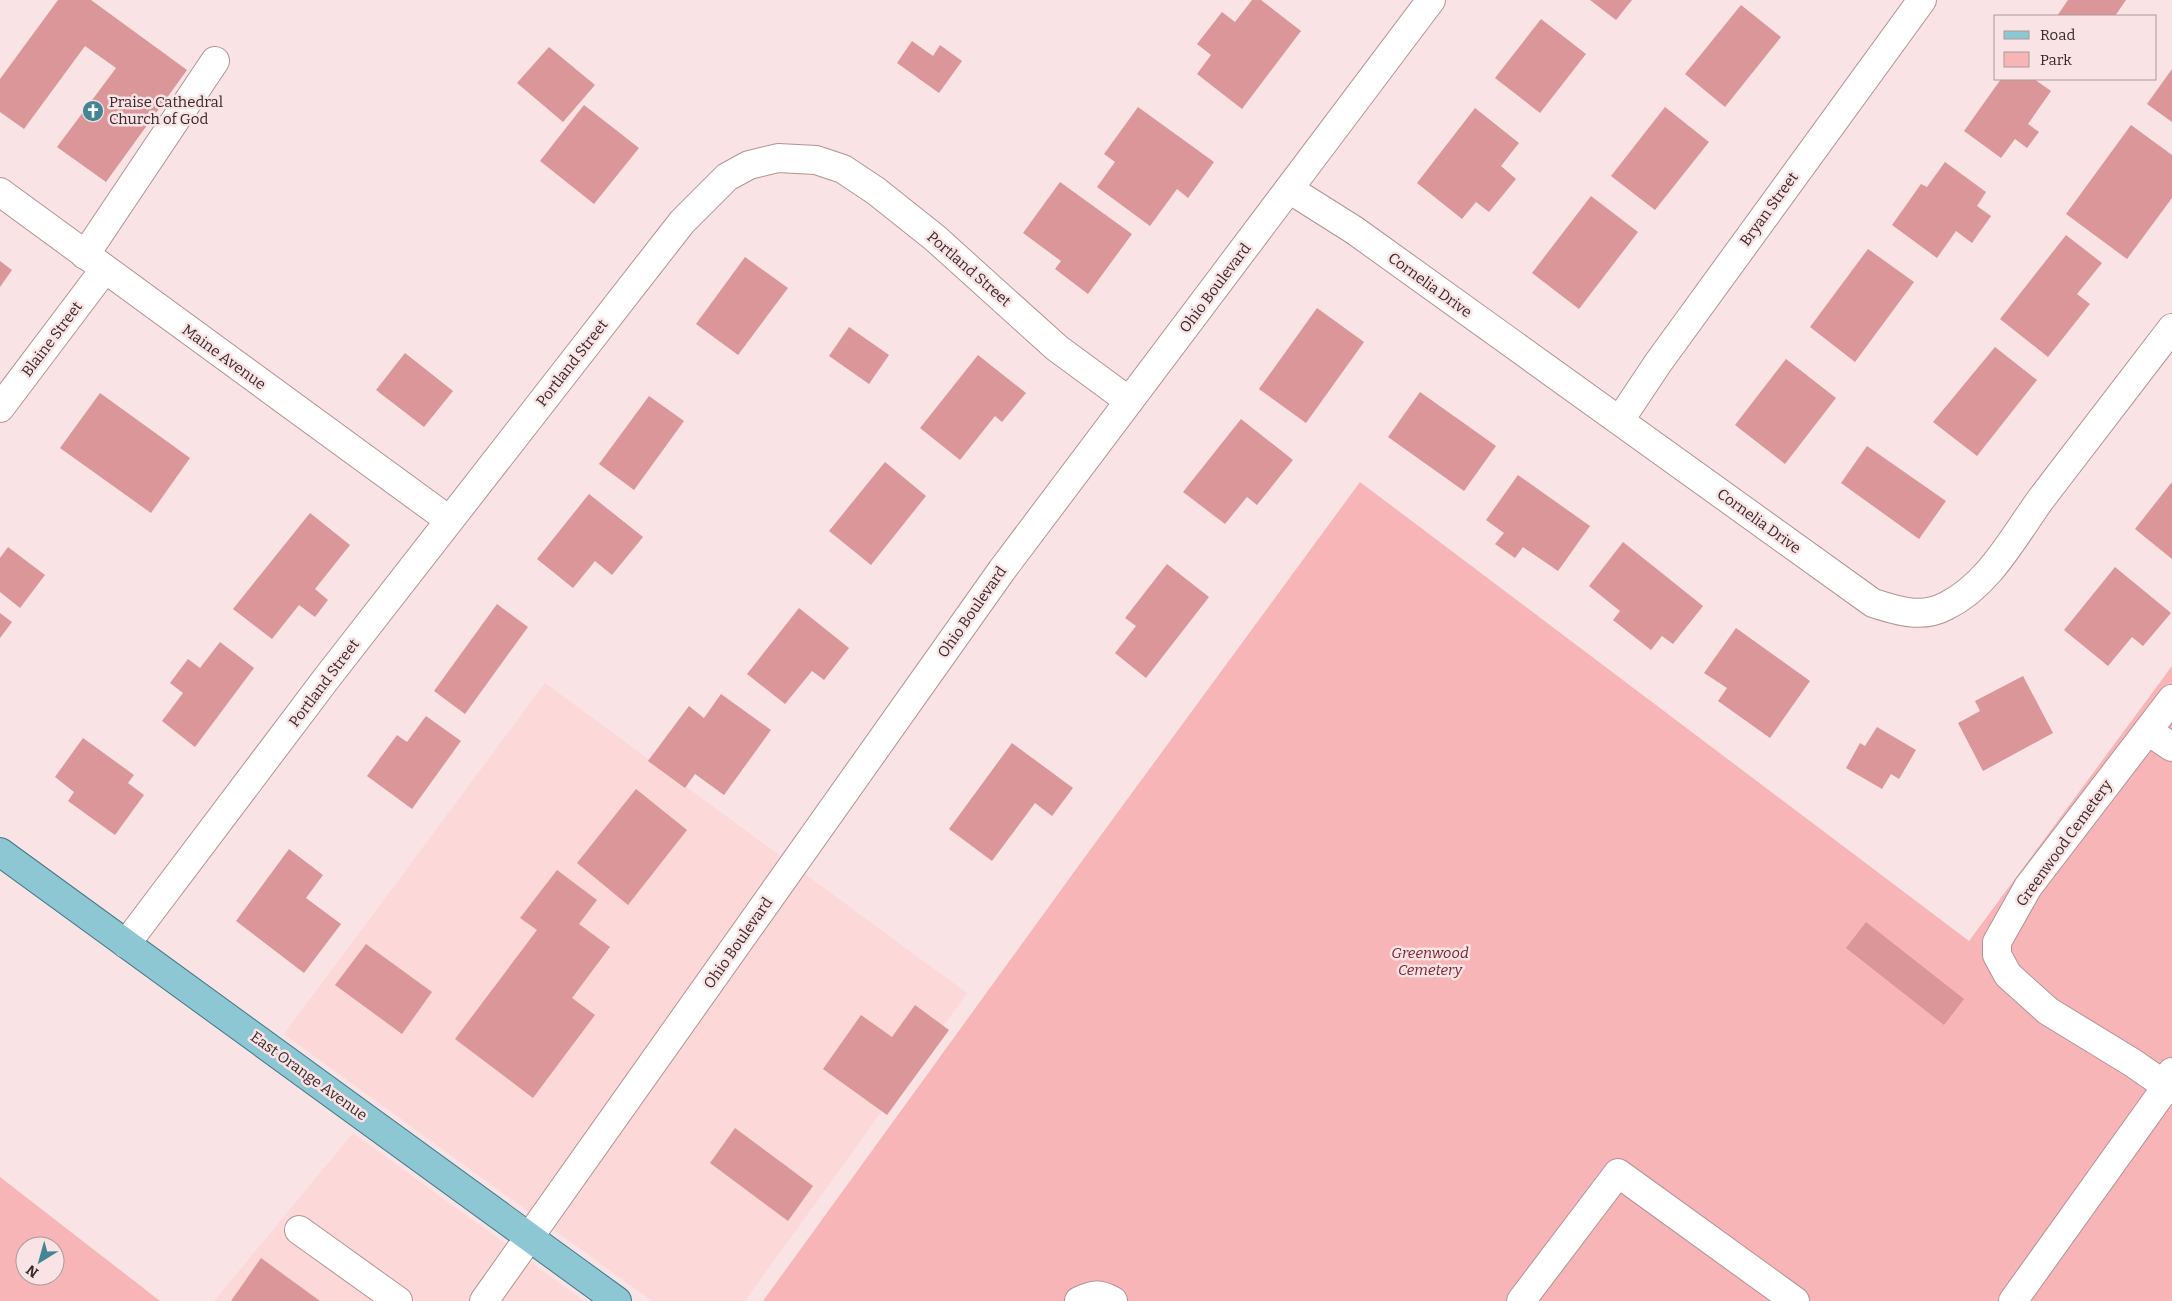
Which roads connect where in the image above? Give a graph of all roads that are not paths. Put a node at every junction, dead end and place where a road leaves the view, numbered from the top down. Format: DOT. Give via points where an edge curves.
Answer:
graph roads {
  1 [pos="1431,0"];
  2 [pos="1922,0"];
  3 [pos="215,61"];
  4 [pos="1289,189"];
  5 [pos="0,192"];
  6 [pos="95,263"];
  7 [pos="2172,328"];
  8 [pos="1129,401"];
  9 [pos="0,408"];
  10 [pos="1620,420"];
  11 [pos="450,520"];
  12 [pos="2172,699"];
  13 [pos="2148,731"];
  14 [pos="2172,747"];
  15 [pos="0,852"];
  16 [pos="126,944"];
  17 [pos="2170,1083"];
  18 [pos="299,1230"];
  19 [pos="530,1237"];
  20 [pos="398,1301"];
  21 [pos="484,1301"];
  22 [pos="617,1301"];
  23 [pos="1079,1301"];
  24 [pos="1113,1301"];
  25 [pos="1521,1301"];
  26 [pos="1795,1301"];
  27 [pos="2012,1301"];
  1 -- 4 [label="street, Ohio Boulevard"];
  2 -- 10 [label="street, Bryan Street" via="1658,362"];
  3 -- 6 [label="street, Blaine Street"];
  4 -- 8 [label="street, Ohio Boulevard"];
  4 -- 10 [label="street, Cornelia Drive" via="1354,230"];
  5 -- 6 [label="street, Maine Avenue"];
  6 -- 9 [label="street, Blaine Street"];
  6 -- 11 [label="street, Maine Avenue"];
  7 -- 10 [label="street, Cornelia Drive" via="1995,564 1971,589 1946,606 1921,614 1901,612 1873,603"];
  8 -- 11 [label="street, Portland Street" via="1057,348 935,238 876,192 842,169 816,160 778,158 749,165 727,177 682,222"];
  8 -- 19 [label="street, Ohio Boulevard" via="1002,570"];
  11 -- 16 [label="street, Portland Street"];
  12 -- 13 [label="street, Greenwood Cemetery"];
  13 -- 14 [label="street"];
  13 -- 17 [label="street, Greenwood Cemetery" via="2028,887 1997,942 1997,955 2008,976 2048,1010"];
  15 -- 16 [label="main road, East Orange Avenue"];
  16 -- 19 [label="main road, East Orange Avenue"];
  17 -- 27 [label="street, Greenwood Cemetery"];
  18 -- 20 [label="street"];
  19 -- 21 [label="street, Ohio Boulevard"];
  19 -- 22 [label="main road, East Orange Avenue"];
  23 -- 24 [label="street" via="1092,1294 1103,1295"];
  25 -- 26 [label="street" via="1618,1172"];
}
